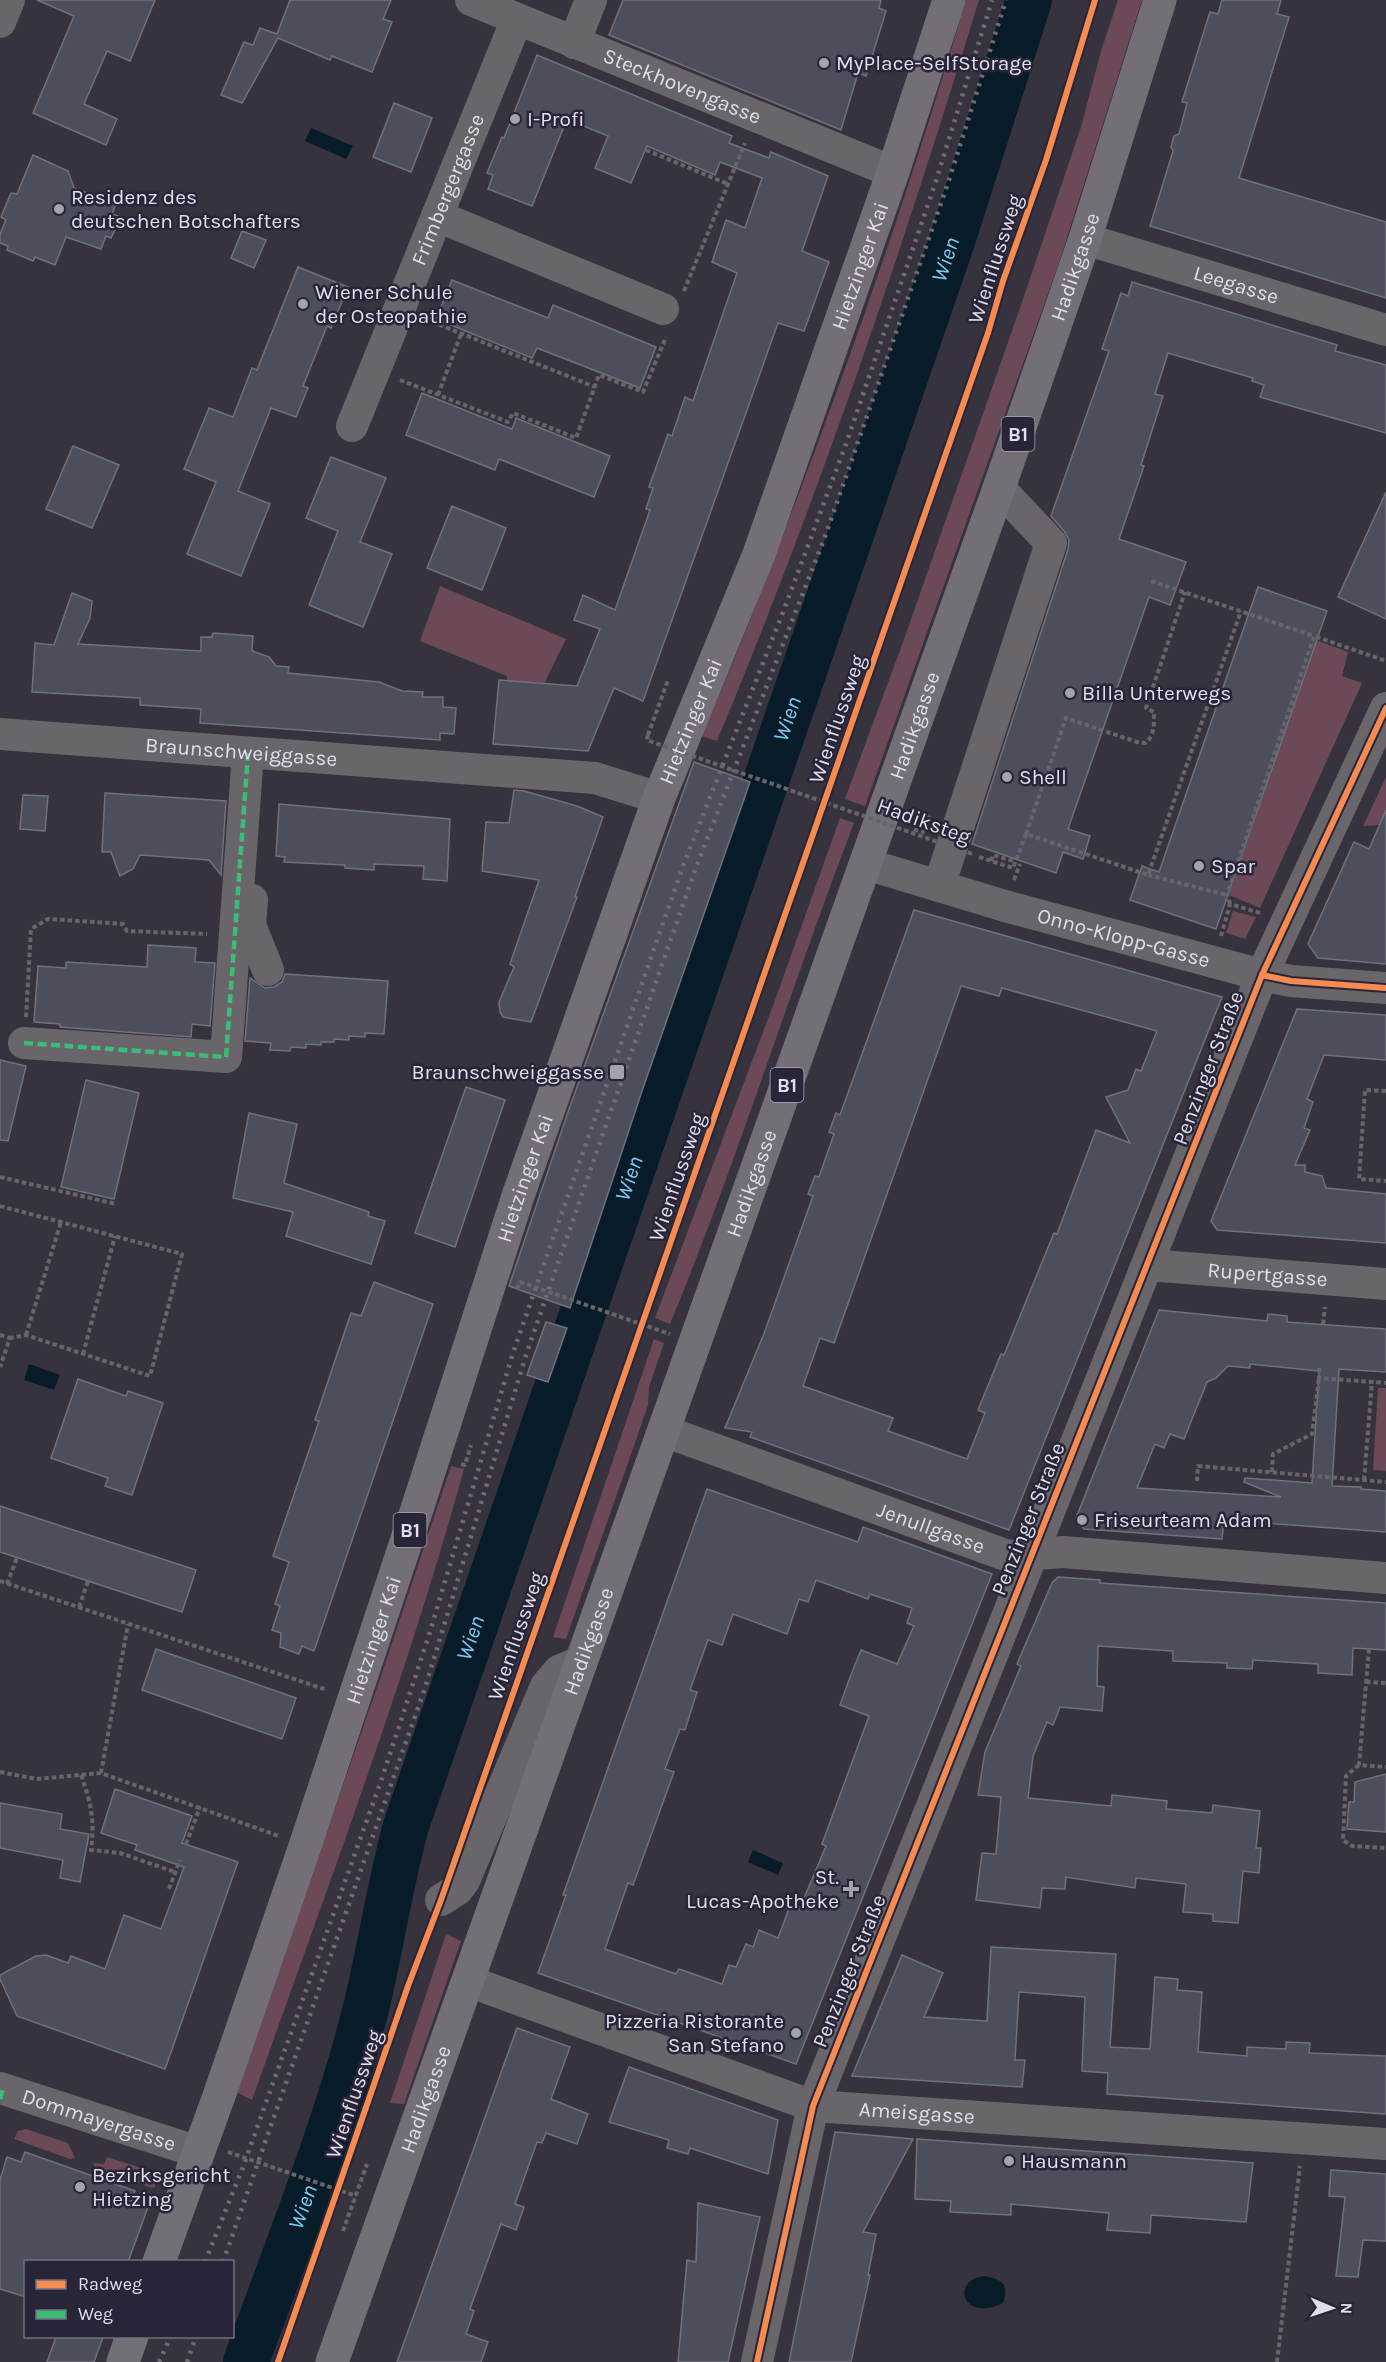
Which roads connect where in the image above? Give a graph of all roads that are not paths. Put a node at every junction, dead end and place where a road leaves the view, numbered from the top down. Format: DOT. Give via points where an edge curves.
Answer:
graph roads {
  1 [pos="9,0"];
  2 [pos="471,0"];
  3 [pos="591,0"];
  4 [pos="949,0"];
  5 [pos="1160,0"];
  6 [pos="517,19"];
  7 [pos="0,22"];
  8 [pos="574,43"];
  9 [pos="893,172"];
  10 [pos="437,216"];
  11 [pos="1085,239"];
  12 [pos="671,312"];
  13 [pos="1386,330"];
  14 [pos="352,426"];
  15 [pos="999,488"];
  16 [pos="1386,708"];
  17 [pos="0,734"];
  18 [pos="256,753"];
  19 [pos="659,798"];
  20 [pos="866,864"];
  21 [pos="939,886"];
  22 [pos="268,970"];
  23 [pos="1262,975"];
  24 [pos="1386,988"];
  25 [pos="24,1043"];
  26 [pos="1148,1265"];
  27 [pos="1386,1284"];
  28 [pos="664,1431"];
  29 [pos="1031,1554"];
  30 [pos="1386,1578"];
  31 [pos="582,1661"];
  32 [pos="441,1900"];
  33 [pos="468,1981"];
  34 [pos="1,2092"];
  35 [pos="813,2106"];
  36 [pos="1386,2144"];
  37 [pos="213,2152"];
  38 [pos="160,2260"];
  39 [pos="132,2338"];
  40 [pos="123,2362"];
  41 [pos="332,2362"];
  42 [pos="757,2362"];
  1 -- 7 [label="street"];
  2 -- 6 [label="street, Steckhovengasse"];
  3 -- 8 [label="street"];
  4 -- 9 [label="main road, Hietzinger Kai / B1"];
  5 -- 11 [label="main road, Hadikgasse / B1"];
  6 -- 8 [label="street, Steckhovengasse"];
  6 -- 10 [label="street, Frimbergergasse"];
  8 -- 9 [label="street, Steckhovengasse"];
  9 -- 19 [label="main road, Hietzinger Kai / B1" via="759,554"];
  10 -- 12 [label="street"];
  10 -- 14 [label="street, Frimbergergasse"];
  11 -- 13 [label="street, Leegasse"];
  11 -- 15 [label="main road, Hadikgasse / B1"];
  15 -- 20 [label="main road, Hadikgasse / B1"];
  15 -- 21 [label="street" via="1051,543"];
  16 -- 23 [label="street, Penzinger Straße"];
  17 -- 18 [label="street, Braunschweiggasse"];
  18 -- 19 [label="street, Braunschweiggasse" via="595,778"];
  18 -- 22 [label="street" via="250,925"];
  18 -- 25 [label="street" via="235,935 226,1057"];
  19 -- 37 [label="main road, Hietzinger Kai / B1" via="519,1193 305,1845"];
  20 -- 21 [label="street, Onno-Klopp-Gasse"];
  20 -- 28 [label="main road, Hadikgasse / B1"];
  21 -- 23 [label="street, Onno-Klopp-Gasse"];
  23 -- 24 [label="street, Onno-Klopp-Gasse"];
  23 -- 26 [label="street, Penzinger Straße"];
  26 -- 27 [label="street, Rupertgasse"];
  26 -- 29 [label="street, Penzinger Straße"];
  28 -- 29 [label="street, Jenullgasse" via="1008,1556"];
  28 -- 31 [label="main road, Hadikgasse / B1"];
  29 -- 30 [label="street, Jenullgasse" via="1063,1552"];
  29 -- 35 [label="street, Penzinger Straße"];
  31 -- 32 [label="street" via="559,1671 546,1686 464,1881"];
  31 -- 33 [label="main road, Hadikgasse / B1"];
  33 -- 35 [label="street, Ameisgasse"];
  33 -- 41 [label="main road, Hadikgasse / B1"];
  34 -- 37 [label="street, Dommayergasse"];
  35 -- 36 [label="street, Ameisgasse"];
  35 -- 42 [label="street, Penzinger Straße"];
  37 -- 38 [label="main road, Hietzinger Kai / B1"];
  39 -- 40 [label="main road"];
}
